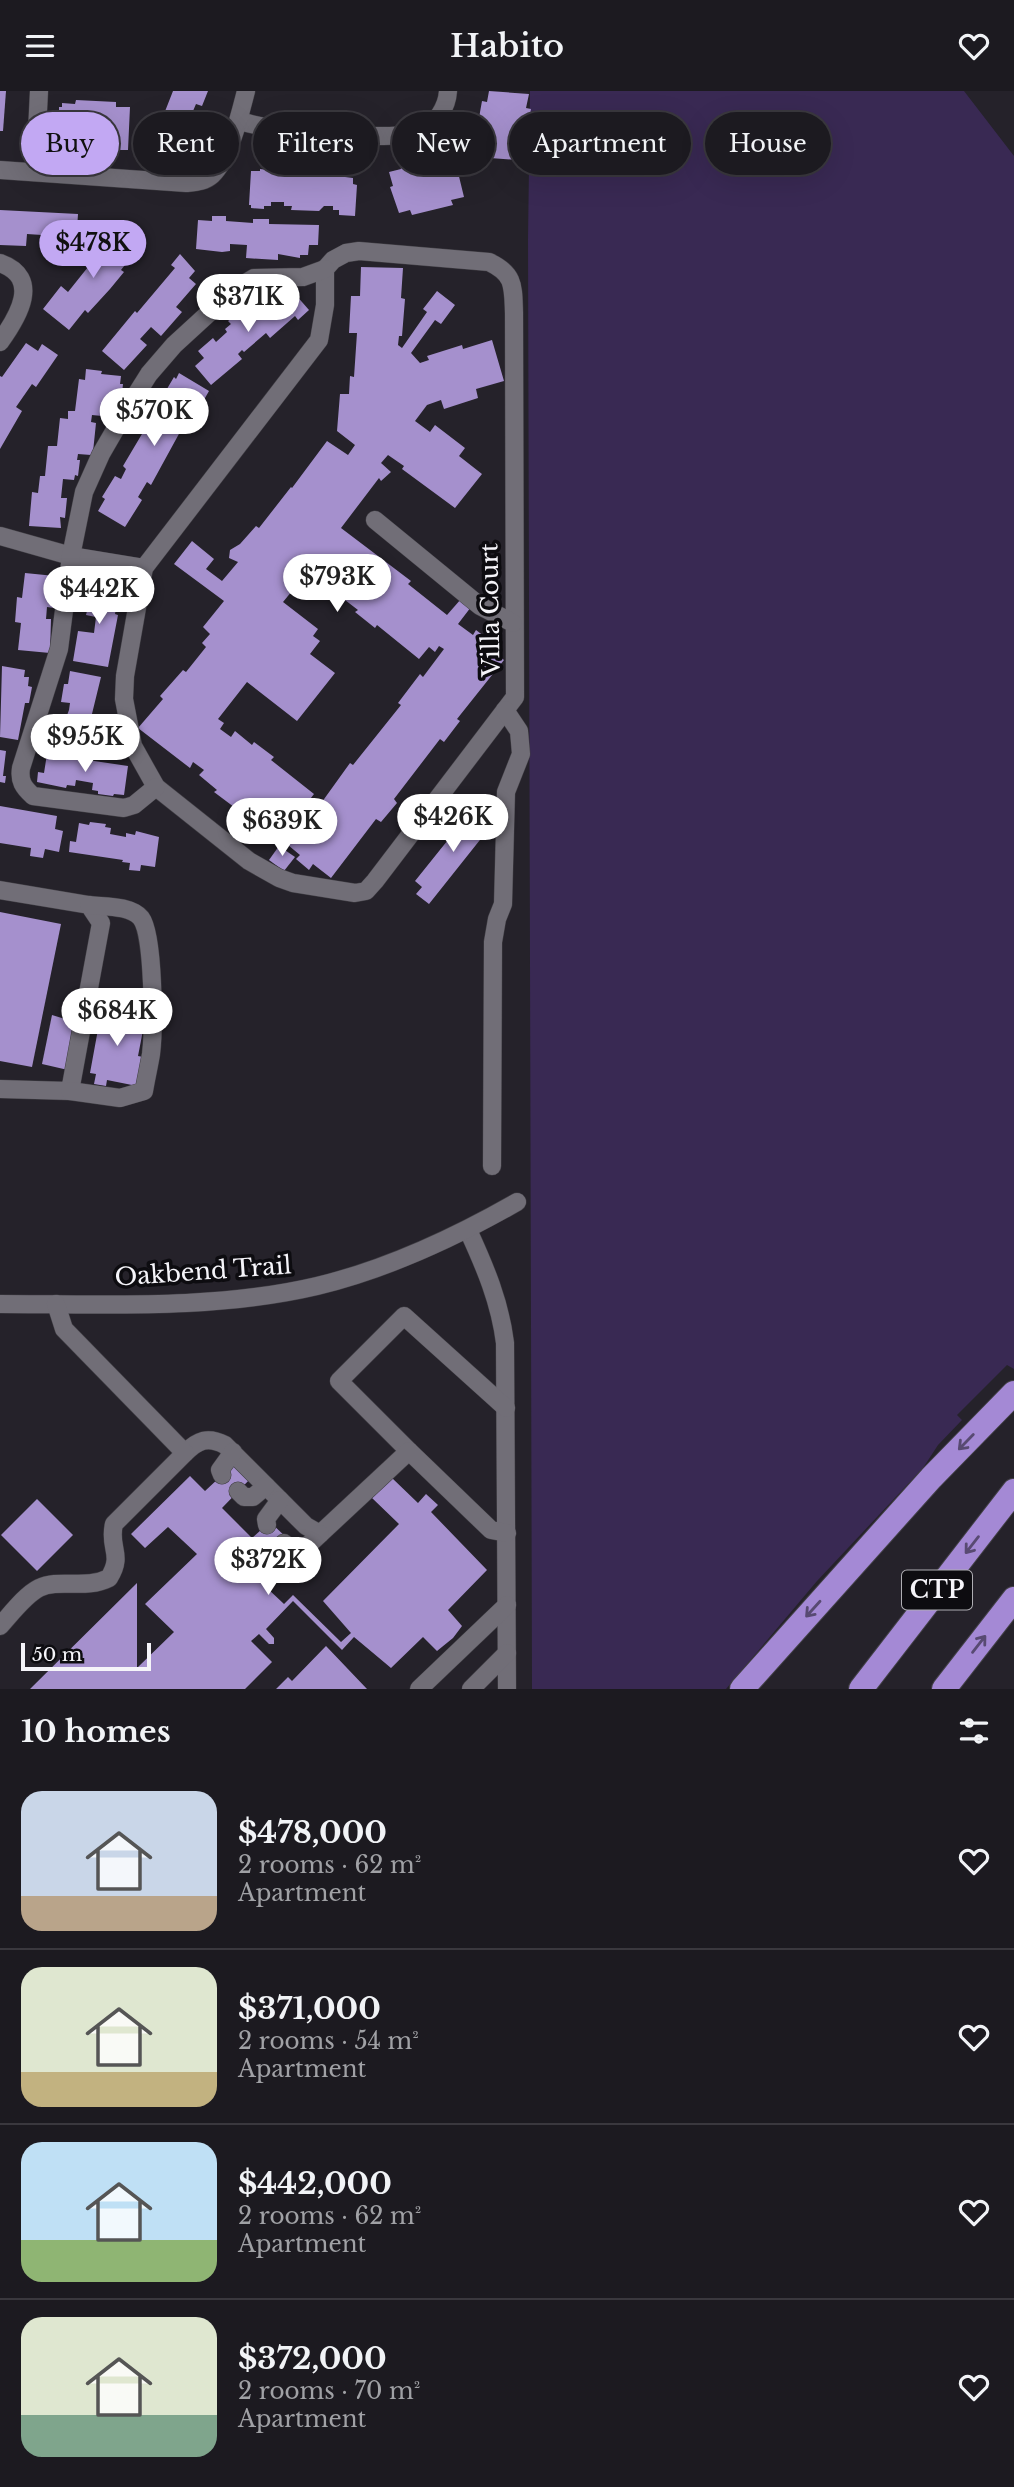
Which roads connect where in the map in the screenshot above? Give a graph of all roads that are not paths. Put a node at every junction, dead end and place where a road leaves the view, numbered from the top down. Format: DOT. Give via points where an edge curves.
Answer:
graph roads {
  1 [pos="39,91"];
  2 [pos="246,91"];
  3 [pos="448,91"];
  4 [pos="38,112"];
  5 [pos="239,121"];
  6 [pos="0,170"];
  7 [pos="21,171"];
  8 [pos="76,175"];
  9 [pos="212,175"];
  10 [pos="0,263"];
  11 [pos="325,269"];
  12 [pos="0,342"];
  13 [pos="375,520"];
  14 [pos="0,536"];
  15 [pos="71,556"];
  16 [pos="144,568"];
  17 [pos="513,623"];
  18 [pos="505,710"];
  19 [pos="156,787"];
  20 [pos="0,890"];
  21 [pos="89,905"];
  22 [pos="0,1089"];
  23 [pos="70,1091"];
  24 [pos="492,1165"];
  25 [pos="517,1202"];
  26 [pos="468,1230"];
  27 [pos="0,1304"];
  28 [pos="56,1304"];
  29 [pos="1014,1393"];
  30 [pos="506,1408"];
  31 [pos="409,1451"];
  32 [pos="233,1452"];
  33 [pos="185,1453"];
  34 [pos="222,1475"];
  35 [pos="266,1486"];
  36 [pos="238,1491"];
  37 [pos="1014,1491"];
  38 [pos="280,1500"];
  39 [pos="267,1525"];
  40 [pos="507,1533"];
  41 [pos="320,1534"];
  42 [pos="284,1543"];
  43 [pos="1014,1599"];
  44 [pos="507,1605"];
  45 [pos="0,1626"];
  46 [pos="507,1653"];
  47 [pos="419,1689"];
  48 [pos="471,1689"];
  49 [pos="507,1689"];
  50 [pos="742,1689"];
  51 [pos="861,1689"];
  52 [pos="944,1689"];
  1 -- 4 [label="street"];
  2 -- 5 [label="street"];
  3 -- 5 [label="street" via="434,121 408,134 317,136"];
  6 -- 7 [label="street"];
  8 -- 9 [label="street" via="186,183 201,182"];
  10 -- 12 [label="street" via="21,277 23,290 22,306"];
  11 -- 15 [label="street" via="303,277 254,278 174,345 149,374 101,454 84,492"];
  11 -- 16 [label="street, Villa Court" via="319,340"];
  11 -- 17 [label="street, Villa Court" via="346,253 359,251 489,262 510,277 514,313"];
  13 -- 17 [label="street" via="480,606"];
  14 -- 15 [label="street"];
  15 -- 16 [label="street"];
  15 -- 19 [label="street" via="59,649 19,779 33,796 124,808"];
  16 -- 19 [label="street, Villa Court" via="124,699 133,746"];
  17 -- 18 [label="street, Villa Court" via="515,697"];
  18 -- 19 [label="street, Villa Court" via="366,891 355,893 279,878 249,861"];
  18 -- 24 [label="street" via="519,731 521,754 506,792 503,904 493,942"];
  20 -- 21 [label="street"];
  21 -- 23 [label="street" via="101,923"];
  21 -- 23 [label="street" via="127,909 140,918 148,936 151,1052 144,1091 120,1098"];
  22 -- 23 [label="street"];
  25 -- 26 [label="street, Oakbend Trail"];
  26 -- 28 [label="street, Oakbend Trail" via="394,1262 317,1286 185,1302"];
  26 -- 30 [label="street" via="493,1285 503,1324"];
  27 -- 28 [label="street, Oakbend Trail"];
  28 -- 33 [label="street" via="64,1329"];
  29 -- 50 [label="highway, one-way" via="931,1478"];
  30 -- 31 [label="street" via="404,1316 339,1381"];
  30 -- 40 [label="street"];
  31 -- 40 [label="street" via="491,1529"];
  31 -- 41 [label="street"];
  32 -- 33 [label="street" via="215,1439 196,1442"];
  32 -- 34 [label="street" via="220,1470"];
  32 -- 35 [label="street"];
  33 -- 45 [label="street" via="114,1524 117,1561 109,1578 92,1584 37,1588"];
  35 -- 36 [label="street" via="253,1497"];
  35 -- 38 [label="street"];
  37 -- 51 [label="highway, CTP, one-way"];
  38 -- 39 [label="street" via="266,1519"];
  38 -- 41 [label="street"];
  40 -- 44 [label="street"];
  41 -- 42 [label="street" via="304,1549 291,1549"];
  52 -- 43 [label="highway, CTP, one-way"];
  44 -- 46 [label="street"];
  44 -- 47 [label="street"];
  46 -- 48 [label="street"];
  46 -- 49 [label="street"];
}
